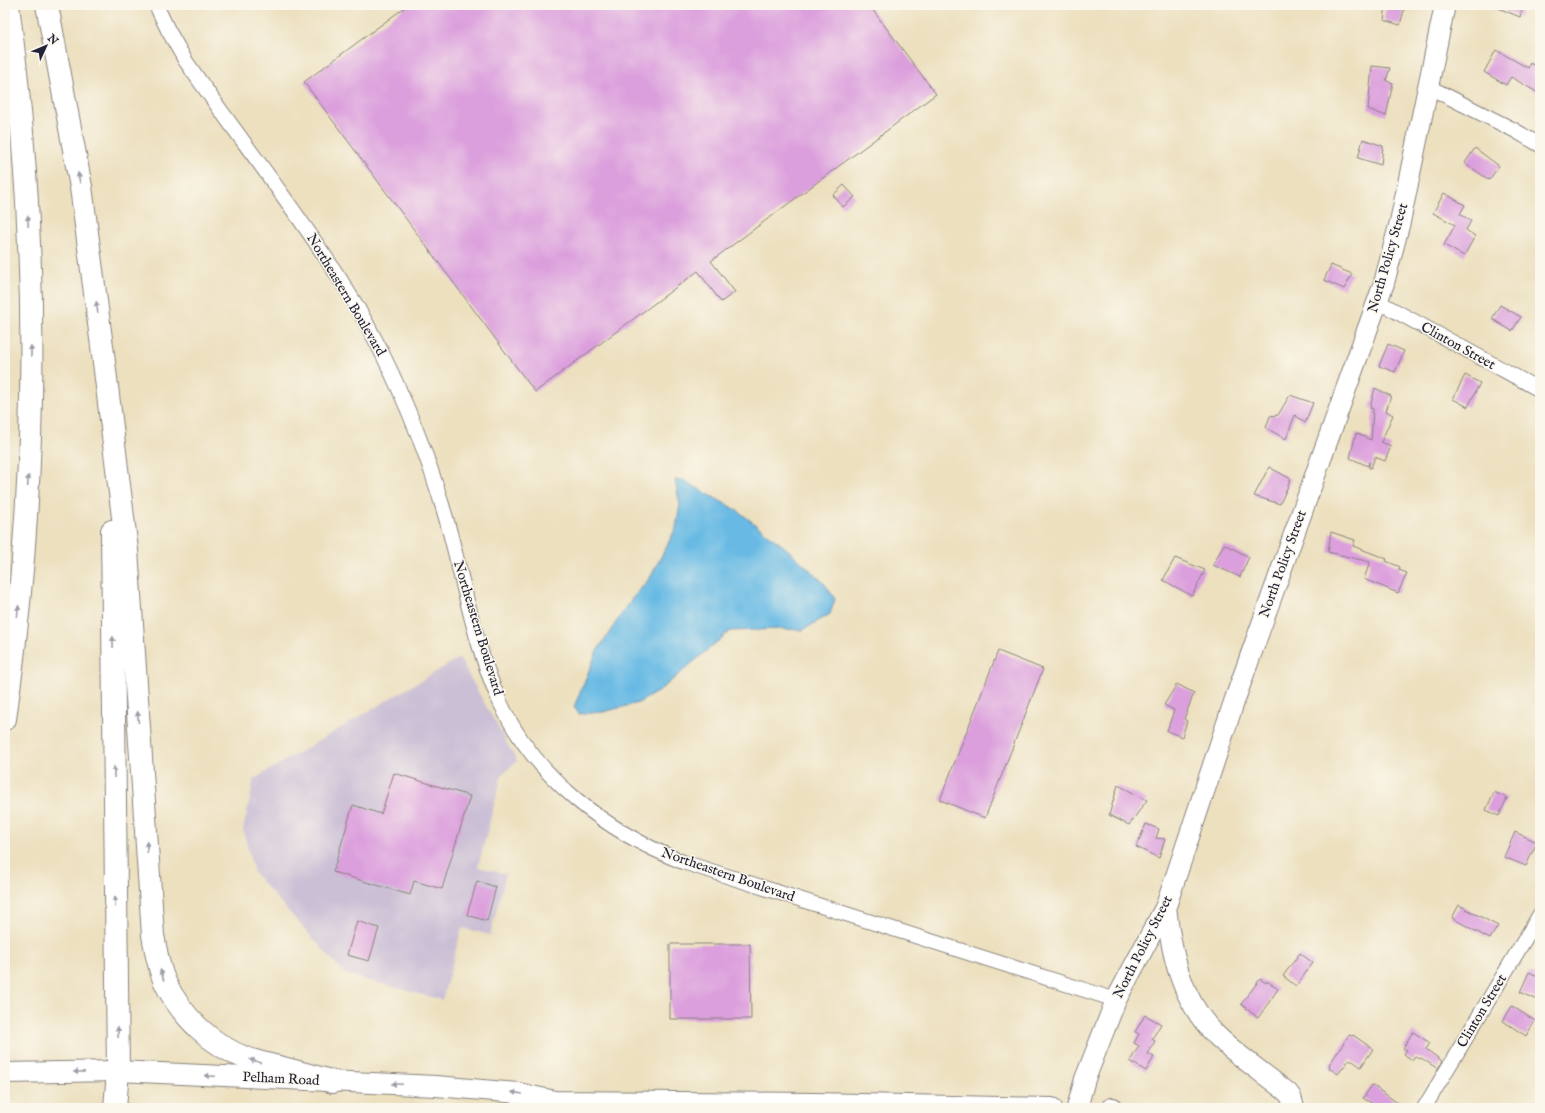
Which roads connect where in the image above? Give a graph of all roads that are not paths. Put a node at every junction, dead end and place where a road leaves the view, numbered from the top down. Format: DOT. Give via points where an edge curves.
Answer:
graph roads {
  1 [pos="8,5"];
  2 [pos="47,5"];
  3 [pos="156,5"];
  4 [pos="1445,5"];
  5 [pos="1427,86"];
  6 [pos="1540,145"];
  7 [pos="1377,301"];
  8 [pos="102,346"];
  9 [pos="1540,390"];
  10 [pos="5,719"];
  11 [pos="1166,906"];
  12 [pos="1540,914"];
  13 [pos="1116,1000"];
  14 [pos="118,1071"];
  15 [pos="5,1073"];
  16 [pos="333,1082"];
  17 [pos="556,1101"];
  18 [pos="115,1108"];
  19 [pos="532,1108"];
  20 [pos="1052,1108"];
  21 [pos="1077,1108"];
  22 [pos="1294,1108"];
  23 [pos="1424,1108"];
  10 -- 1 [label="highway, one-way" via="24,551 31,361 25,171"];
  8 -- 2 [label="highway, one-way" via="81,187"];
  3 -- 13 [label="street, Northeastern Boulevard" via="186,60 341,280 377,343 407,407 430,466 493,686 522,738 538,761 556,780 606,822 646,846 683,862"];
  4 -- 5 [label="street, North Policy Street"];
  5 -- 6 [label="street"];
  5 -- 7 [label="street, North Policy Street" via="1400,222"];
  7 -- 9 [label="street, Clinton Street"];
  7 -- 11 [label="street, North Policy Street" via="1235,699"];
  14 -- 8 [label="highway, one-way" via="111,456"];
  16 -- 8 [label="highway, one-way" via="246,1058 225,1047 204,1033 188,1017 174,1000 164,981 153,935 127,550"];
  11 -- 13 [label="street, North Policy Street"];
  11 -- 22 [label="street" via="1176,965 1195,1008 1227,1046 1288,1093"];
  12 -- 23 [label="street, Clinton Street"];
  13 -- 21 [label="street, North Policy Street" via="1085,1079"];
  14 -- 15 [label="street, Pelham Road, one-way"];
  16 -- 14 [label="street, Pelham Road, one-way"];
  14 -- 18 [label="highway"];
  17 -- 16 [label="street, Pelham Road, one-way" via="518,1093 483,1090"];
  17 -- 19 [label="street, Pelham Road"];
  17 -- 20 [label="street, Pelham Road"];
}
